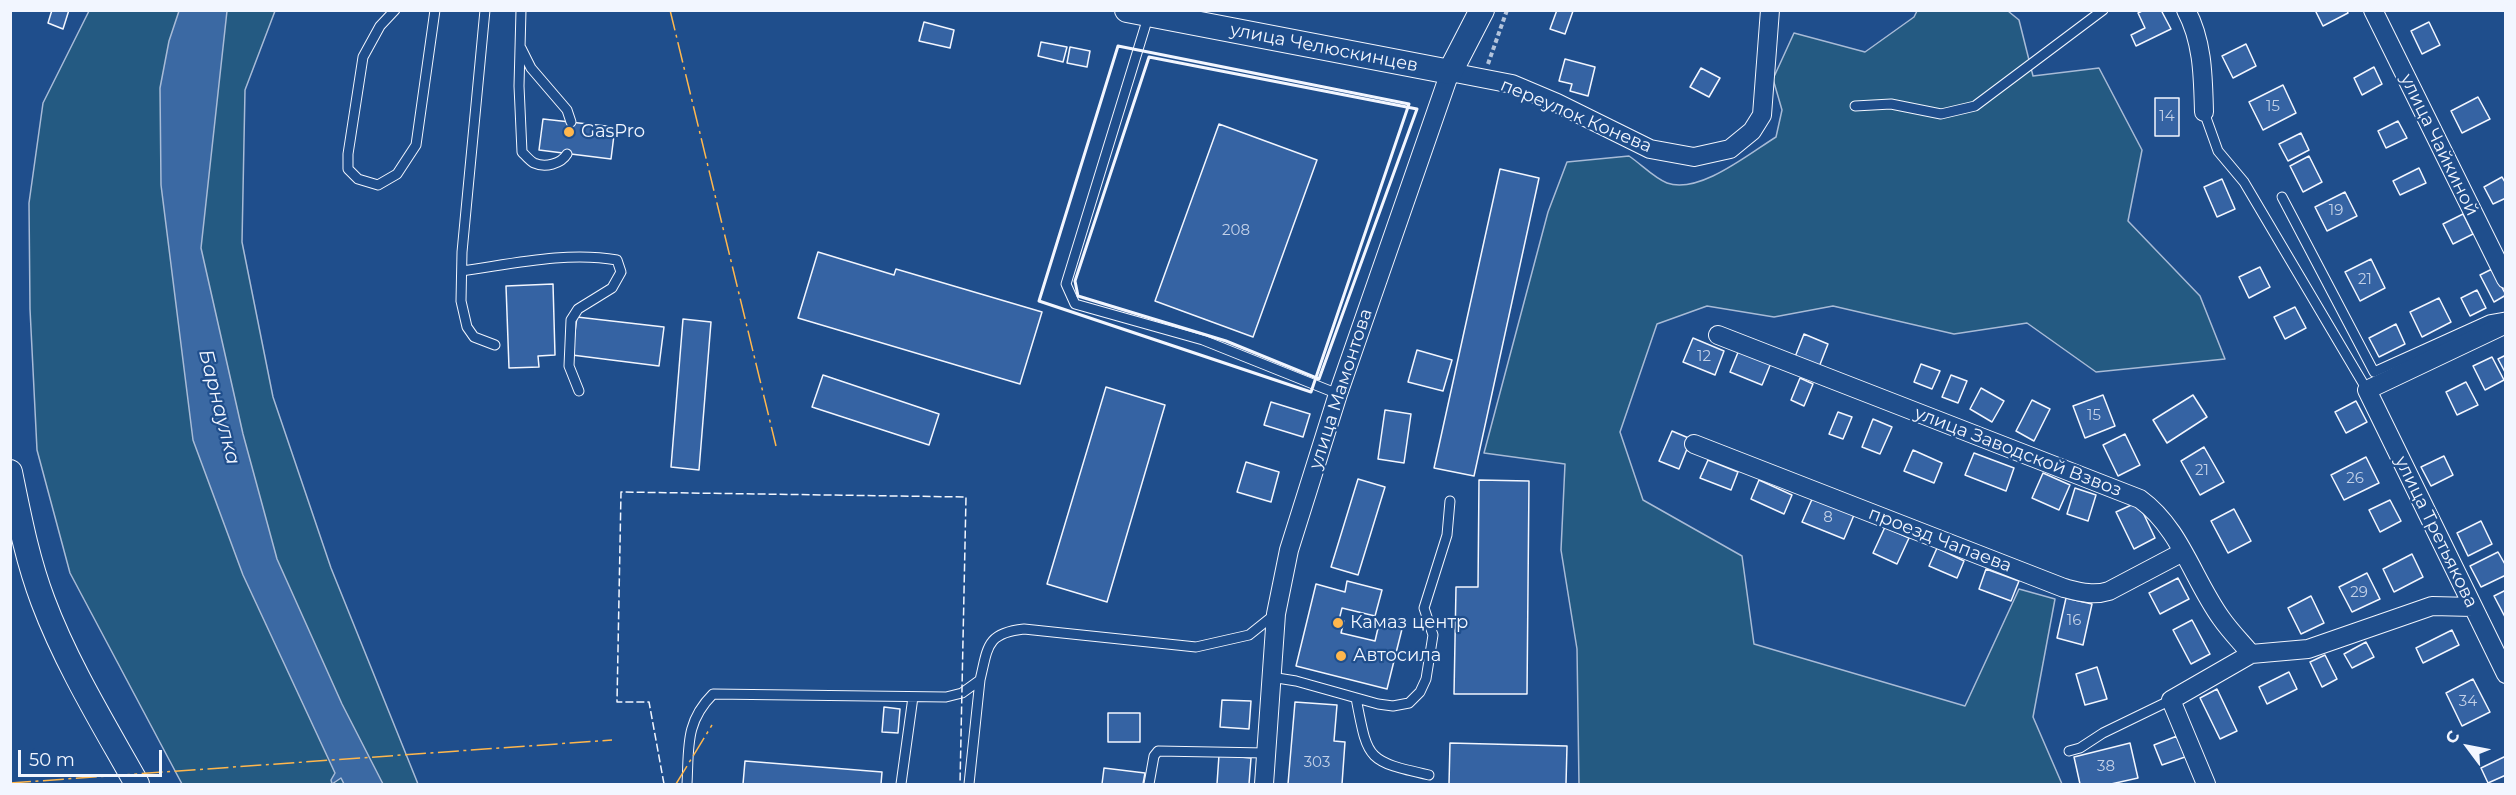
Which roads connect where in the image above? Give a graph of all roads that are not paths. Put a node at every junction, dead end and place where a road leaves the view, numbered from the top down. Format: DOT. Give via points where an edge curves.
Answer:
graph roads {
  1 [pos="395,10"];
  2 [pos="435,10"];
  3 [pos="485,10"];
  4 [pos="521,10"];
  5 [pos="1482,10"];
  6 [pos="1770,10"];
  7 [pos="2103,10"];
  8 [pos="2186,10"];
  9 [pos="2373,10"];
  10 [pos="1142,12"];
  11 [pos="520,46"];
  12 [pos="1450,72"];
  13 [pos="1855,106"];
  14 [pos="2204,112"];
  15 [pos="572,122"];
  16 [pos="567,154"];
  17 [pos="2282,197"];
  18 [pos="462,271"];
  19 [pos="2505,279"];
  20 [pos="2505,317"];
  21 [pos="2505,324"];
  22 [pos="1718,335"];
  23 [pos="495,345"];
  24 [pos="2367,390"];
  25 [pos="579,391"];
  26 [pos="1338,394"];
  27 [pos="1694,444"];
  28 [pos="10,472"];
  29 [pos="1450,501"];
  30 [pos="2183,552"];
  31 [pos="2473,607"];
  32 [pos="1276,614"];
  33 [pos="2251,654"];
  34 [pos="2505,674"];
  35 [pos="1271,677"];
  36 [pos="980,680"];
  37 [pos="913,697"];
  38 [pos="1356,698"];
  39 [pos="2171,700"];
  40 [pos="2069,751"];
  41 [pos="1266,753"];
  42 [pos="1429,775"];
  43 [pos="137,784"];
  44 [pos="687,784"];
  45 [pos="901,784"];
  46 [pos="969,784"];
  47 [pos="1149,784"];
  48 [pos="1264,784"];
  49 [pos="2206,784"];
  1 -- 2 [label="lane" via="380,26 363,57 348,154 348,169 358,179 378,185 397,174 416,145"];
  3 -- 18 [label="lane"];
  4 -- 11 [label="lane"];
  5 -- 12 [label="main road, улица Мамонтова"];
  6 -- 12 [label="street, переулок Конева" via="1761,115 1752,132 1730,149 1694,157 1650,149 1512,84"];
  7 -- 13 [label="lane" via="1975,106 1941,114 1891,104"];
  8 -- 14 [label="street" via="2196,29 2203,70"];
  9 -- 19 [label="street, улица Чайкиной"];
  10 -- 12 [label="main road, улица Челюскинцев"];
  10 -- 26 [label="lane" via="1066,285 1075,304 1203,340"];
  11 -- 15 [label="lane" via="531,68 567,110"];
  11 -- 16 [label="lane" via="522,152 534,163 551,165"];
  12 -- 26 [label="street, улица Мамонтова"];
  14 -- 24 [label="lane" via="2218,151 2244,182"];
  17 -- 20 [label="lane" via="2374,372 2488,320"];
  18 -- 23 [label="lane" via="461,301 467,327 474,337"];
  18 -- 25 [label="lane" via="594,256 617,261 621,272 612,288 578,309 571,320 569,366"];
  21 -- 24 [label="street"];
  22 -- 30 [label="street, улица Заводской Взвоз" via="2140,499 2153,509"];
  24 -- 31 [label="street, улица Третьякова"];
  26 -- 32 [label="street, улица Мамонтова" via="1289,550"];
  27 -- 30 [label="street, проезд Чапаева" via="2064,588 2086,593 2109,591"];
  28 -- 43 [label="main road" via="24,542 43,602 76,675"];
  29 -- 38 [label="lane" via="1447,535 1424,608 1433,635 1426,679 1409,704 1393,706"];
  30 -- 33 [label="street, улица Заводской Взвоз" via="2220,618"];
  31 -- 33 [label="street" via="2432,606 2308,649"];
  31 -- 34 [label="street, улица Третьякова"];
  32 -- 35 [label="street, улица Мамонтова"];
  32 -- 36 [label="lane" via="1249,635 1196,647 1024,629 1005,631 987,650"];
  33 -- 39 [label="street"];
  35 -- 38 [label="lane"];
  35 -- 41 [label="street, улица Мамонтова"];
  36 -- 37 [label="lane" via="962,693"];
  36 -- 46 [label="lane"];
  37 -- 44 [label="lane" via="713,694 696,714 689,730"];
  37 -- 45 [label="lane"];
  38 -- 42 [label="lane" via="1371,755 1387,766"];
  39 -- 40 [label="lane"];
  39 -- 49 [label="street"];
  41 -- 47 [label="lane" via="1158,751"];
  41 -- 48 [label="street, улица Мамонтова"];
}
